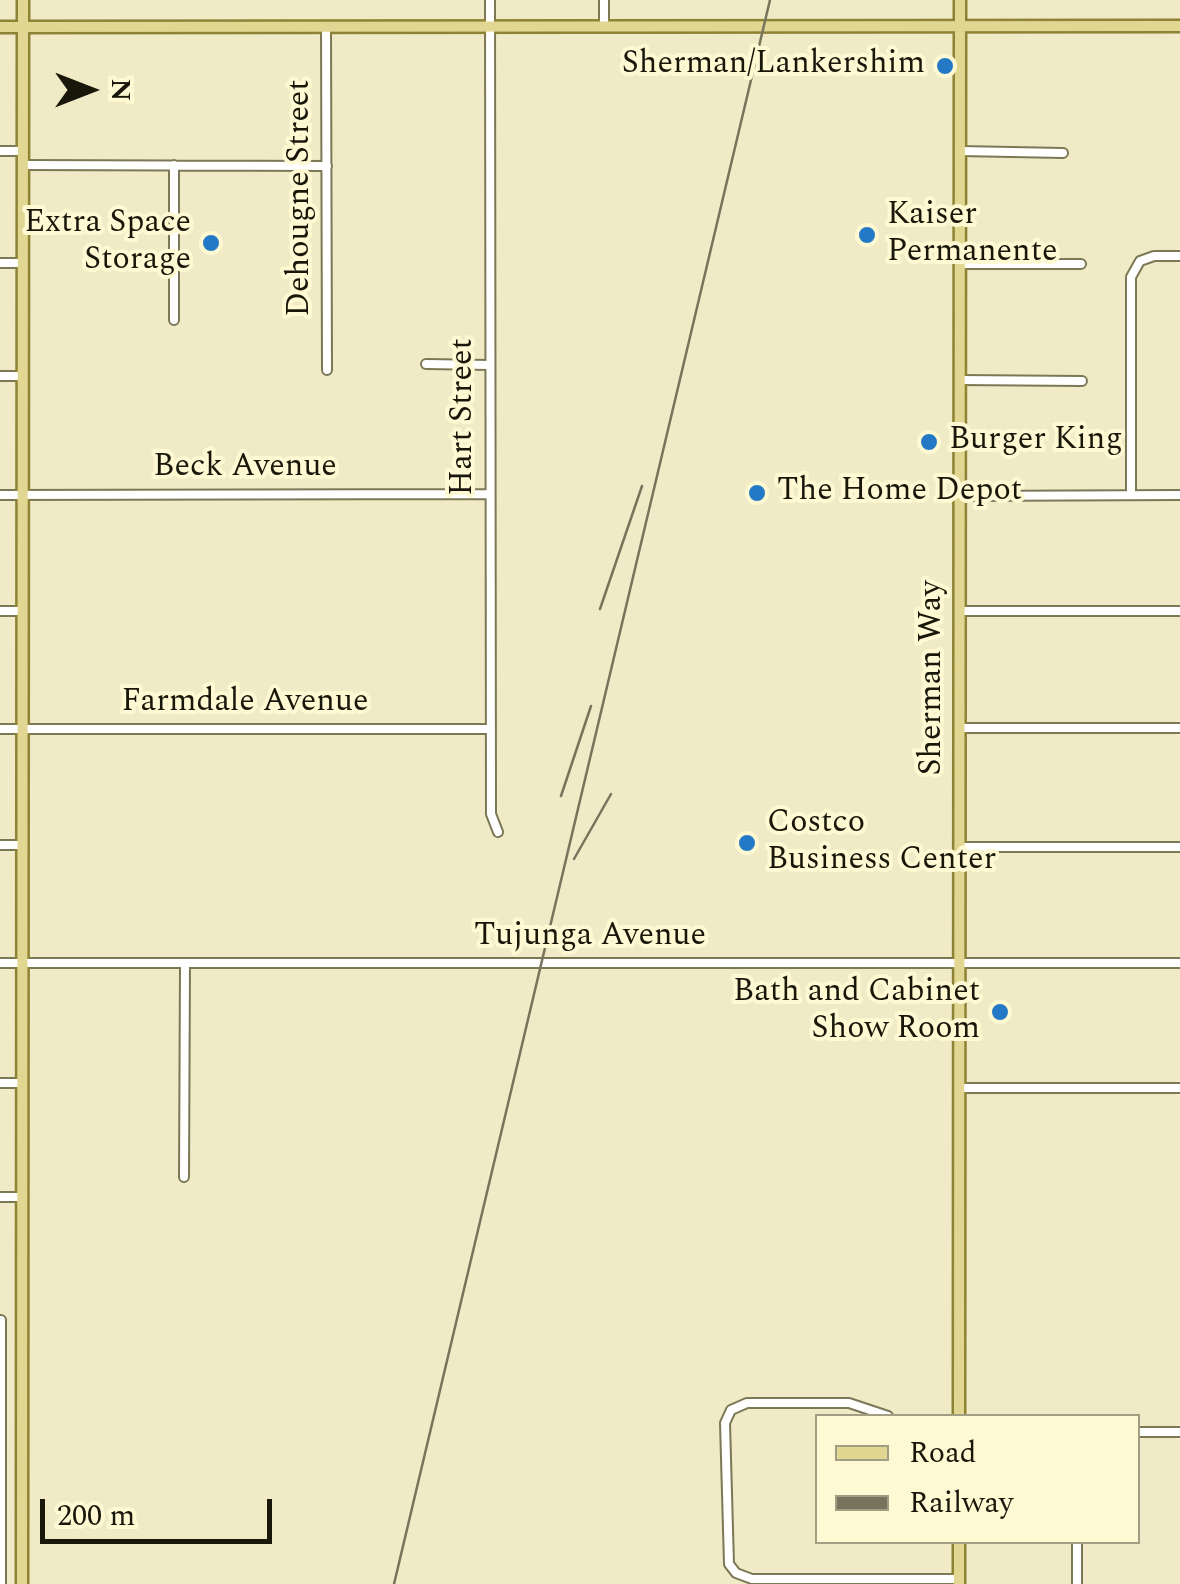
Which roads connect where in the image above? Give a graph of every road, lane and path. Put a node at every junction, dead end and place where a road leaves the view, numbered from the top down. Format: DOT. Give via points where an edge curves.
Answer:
graph roads {
  1 [pos="23,0"];
  2 [pos="490,0"];
  3 [pos="604,0"];
  4 [pos="960,0"];
  5 [pos="604,25"];
  6 [pos="960,25"];
  7 [pos="326,26"];
  8 [pos="491,26"];
  9 [pos="1180,26"];
  10 [pos="0,27"];
  11 [pos="23,27"];
  12 [pos="0,151"];
  13 [pos="23,151"];
  14 [pos="960,151"];
  15 [pos="1063,152"];
  16 [pos="23,165"];
  17 [pos="174,165"];
  18 [pos="327,166"];
  19 [pos="1180,256"];
  20 [pos="0,263"];
  21 [pos="23,263"];
  22 [pos="960,264"];
  23 [pos="1081,264"];
  24 [pos="174,320"];
  25 [pos="426,364"];
  26 [pos="490,365"];
  27 [pos="327,370"];
  28 [pos="0,376"];
  29 [pos="23,376"];
  30 [pos="960,380"];
  31 [pos="1082,381"];
  32 [pos="0,494"];
  33 [pos="490,494"];
  34 [pos="23,495"];
  35 [pos="1131,495"];
  36 [pos="1180,495"];
  37 [pos="959,496"];
  38 [pos="0,611"];
  39 [pos="24,611"];
  40 [pos="959,611"];
  41 [pos="1180,611"];
  42 [pos="0,728"];
  43 [pos="24,728"];
  44 [pos="959,728"];
  45 [pos="1180,728"];
  46 [pos="491,729"];
  47 [pos="498,832"];
  48 [pos="0,845"];
  49 [pos="24,845"];
  50 [pos="959,847"];
  51 [pos="1180,847"];
  52 [pos="0,963"];
  53 [pos="1180,963"];
  54 [pos="24,964"];
  55 [pos="185,964"];
  56 [pos="958,964"];
  57 [pos="0,1083"];
  58 [pos="23,1083"];
  59 [pos="959,1088"];
  60 [pos="1180,1088"];
  61 [pos="184,1177"];
  62 [pos="0,1197"];
  63 [pos="23,1197"];
  64 [pos="0,1320"];
  65 [pos="22,1320"];
  66 [pos="882,1414"];
  67 [pos="959,1414"];
  68 [pos="0,1431"];
  69 [pos="22,1431"];
  70 [pos="1140,1432"];
  71 [pos="1180,1432"];
  72 [pos="959,1544"];
  73 [pos="1076,1544"];
  74 [pos="959,1581"];
  75 [pos="1,1584"];
  76 [pos="22,1584"];
  77 [pos="1076,1584"];
  1 -- 11 [label="main road"];
  2 -- 8 [label="street, Hart Street"];
  3 -- 5 [label="street"];
  4 -- 6 [label="main road, Sherman Way"];
  5 -- 6 [label="main road"];
  5 -- 8 [label="main road"];
  6 -- 9 [label="main road"];
  6 -- 14 [label="main road, Sherman Way"];
  7 -- 8 [label="main road"];
  7 -- 11 [label="main road"];
  7 -- 18 [label="street, Dehougne Street"];
  8 -- 26 [label="street, Hart Street"];
  10 -- 11 [label="main road"];
  11 -- 13 [label="main road"];
  12 -- 13 [label="street"];
  13 -- 16 [label="main road"];
  14 -- 15 [label="street"];
  14 -- 22 [label="main road, Sherman Way"];
  16 -- 17 [label="street"];
  16 -- 21 [label="main road"];
  17 -- 18 [label="street"];
  17 -- 24 [label="street"];
  18 -- 27 [label="street, Dehougne Street"];
  19 -- 35 [label="street" via="1154,256 1131,276"];
  20 -- 21 [label="street"];
  21 -- 29 [label="main road"];
  22 -- 23 [label="street"];
  22 -- 30 [label="main road, Sherman Way"];
  25 -- 26 [label="street"];
  26 -- 33 [label="street, Hart Street"];
  28 -- 29 [label="street"];
  29 -- 34 [label="main road"];
  30 -- 31 [label="street"];
  30 -- 37 [label="main road, Sherman Way"];
  32 -- 34 [label="street, Beck Avenue"];
  33 -- 34 [label="street, Beck Avenue"];
  33 -- 46 [label="street, Hart Street"];
  34 -- 39 [label="main road"];
  35 -- 36 [label="street"];
  35 -- 37 [label="street"];
  37 -- 40 [label="main road, Sherman Way"];
  38 -- 39 [label="street"];
  39 -- 43 [label="main road"];
  40 -- 41 [label="street"];
  40 -- 44 [label="main road, Sherman Way"];
  42 -- 43 [label="street, Farmdale Avenue"];
  43 -- 46 [label="street, Farmdale Avenue"];
  43 -- 49 [label="main road"];
  44 -- 45 [label="street"];
  44 -- 50 [label="main road, Sherman Way"];
  46 -- 47 [label="street, Hart Street" via="491,814"];
  48 -- 49 [label="street"];
  49 -- 54 [label="main road"];
  50 -- 51 [label="street"];
  50 -- 56 [label="main road, Sherman Way"];
  52 -- 54 [label="street, Tujunga Avenue"];
  53 -- 56 [label="street, Tujunga Avenue"];
  54 -- 55 [label="street, Tujunga Avenue"];
  54 -- 58 [label="main road"];
  55 -- 56 [label="street, Tujunga Avenue"];
  55 -- 61 [label="street"];
  56 -- 59 [label="main road, Sherman Way"];
  57 -- 58 [label="street"];
  58 -- 63 [label="main road"];
  59 -- 60 [label="street"];
  59 -- 67 [label="main road, Sherman Way"];
  62 -- 63 [label="street"];
  63 -- 65 [label="main road"];
  64 -- 65 [label="street"];
  64 -- 68 [label="street"];
  65 -- 69 [label="main road"];
  66 -- 74 [label="street" via="849,1403 747,1403 732,1410 725,1424 725,1543 734,1572 762,1579"];
  68 -- 69 [label="street"];
  68 -- 75 [label="street"];
  69 -- 76 [label="main road"];
  70 -- 71 [label="street"];
  72 -- 74 [label="main road"];
  73 -- 77 [label="street"];
}
